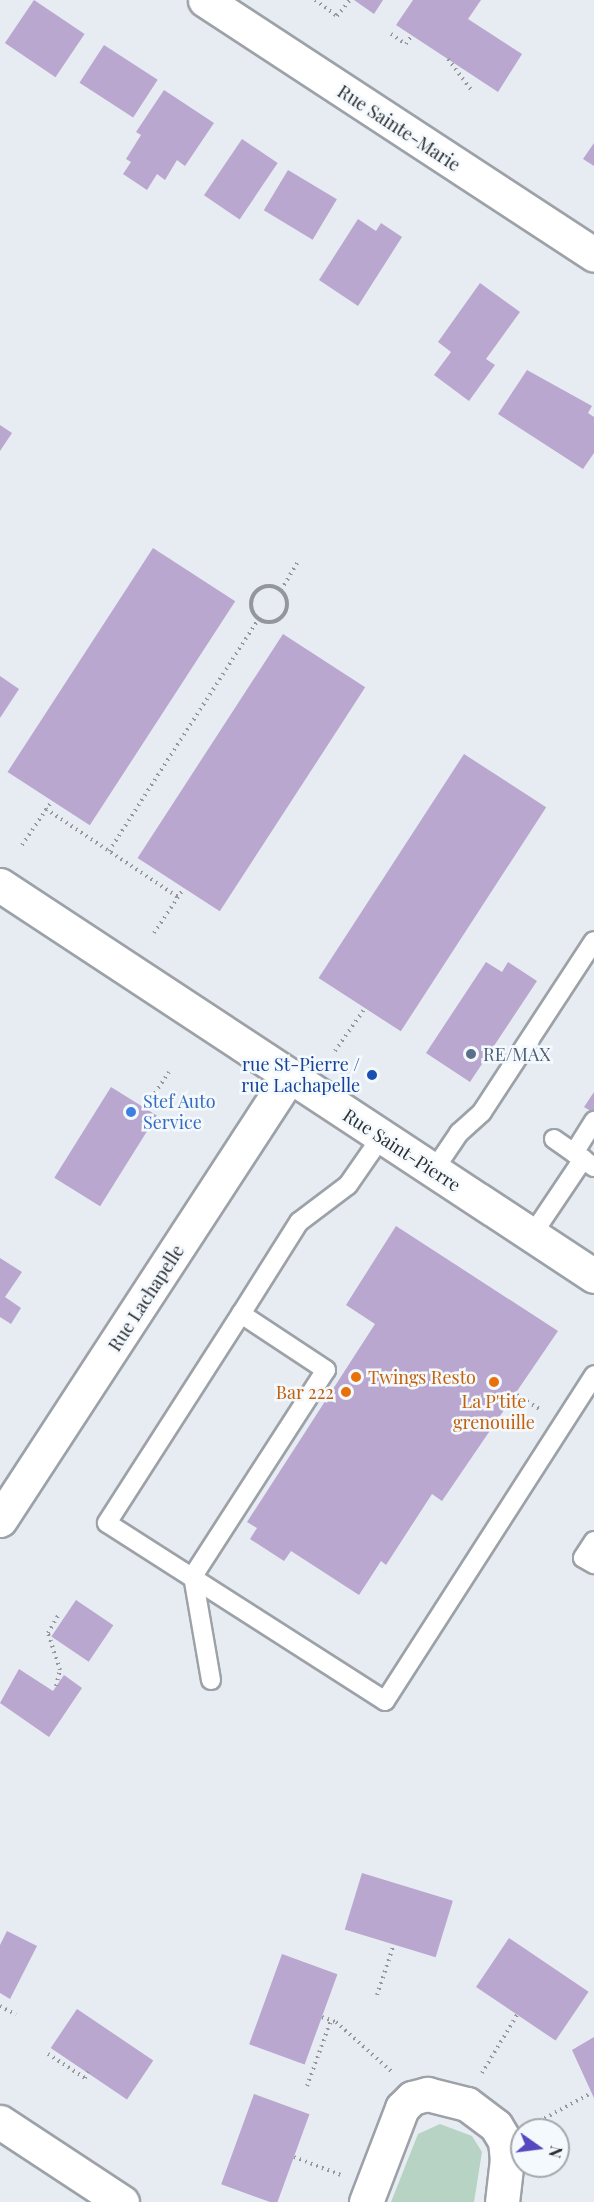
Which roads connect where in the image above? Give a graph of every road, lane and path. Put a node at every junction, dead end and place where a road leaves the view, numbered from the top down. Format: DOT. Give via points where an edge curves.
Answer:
graph roads {
  1 [pos="206,0"];
  2 [pos="315,0"];
  3 [pos="350,0"];
  4 [pos="391,34"];
  5 [pos="412,35"];
  6 [pos="448,59"];
  7 [pos="472,91"];
  8 [pos="594,255"];
  9 [pos="299,560"];
  10 [pos="281,590"];
  11 [pos="259,618"];
  12 [pos="52,801"];
  13 [pos="46,809"];
  14 [pos="22,845"];
  15 [pos="109,851"];
  16 [pos="0,885"];
  17 [pos="184,888"];
  18 [pos="178,897"];
  19 [pos="154,933"];
  20 [pos="594,941"];
  21 [pos="365,1008"];
  22 [pos="334,1051"];
  23 [pos="169,1072"];
  24 [pos="290,1075"];
  25 [pos="145,1108"];
  26 [pos="594,1121"];
  27 [pos="382,1136"];
  28 [pos="554,1139"];
  29 [pos="586,1159"];
  30 [pos="434,1170"];
  31 [pos="532,1235"];
  32 [pos="594,1276"];
  33 [pos="241,1314"];
  34 [pos="594,1375"];
  35 [pos="0,1520"];
  36 [pos="594,1541"];
  37 [pos="594,1564"];
  38 [pos="193,1576"];
  39 [pos="58,1616"];
  40 [pos="212,1680"];
  41 [pos="56,1686"];
  42 [pos="394,1944"];
  43 [pos="377,1995"];
  44 [pos="0,2006"];
  45 [pos="16,2015"];
  46 [pos="517,2015"];
  47 [pos="322,2017"];
  48 [pos="331,2020"];
  49 [pos="48,2054"];
  50 [pos="88,2072"];
  51 [pos="307,2086"];
  52 [pos="591,2093"];
  53 [pos="417,2095"];
  54 [pos="463,2103"];
  55 [pos="546,2118"];
  56 [pos="0,2122"];
  57 [pos="294,2157"];
  58 [pos="368,2194"];
  59 [pos="122,2202"];
  60 [pos="502,2202"];
  1 -- 8 [label="street, Rue Sainte-Marie"];
  2 -- 3 [label="path" via="337,16"];
  4 -- 5 [label="path" via="406,44"];
  6 -- 7 [label="path"];
  9 -- 10 [label="path"];
  10 -- 11 [label="path" via="287,600 285,612 270,622"];
  10 -- 11 [label="path" via="264,586 255,593 252,603"];
  11 -- 15 [label="path"];
  12 -- 13 [label="path"];
  13 -- 14 [label="path"];
  13 -- 15 [label="path"];
  15 -- 18 [label="path"];
  16 -- 24 [label="street, Rue Saint-Pierre"];
  17 -- 18 [label="path"];
  18 -- 19 [label="path"];
  20 -- 30 [label="lane" via="482,1112 459,1133"];
  21 -- 22 [label="path"];
  23 -- 25 [label="path"];
  24 -- 27 [label="street, Rue Saint-Pierre"];
  24 -- 35 [label="street, Rue Lachapelle"];
  26 -- 29 [label="lane"];
  27 -- 30 [label="street, Rue Saint-Pierre"];
  27 -- 33 [label="lane" via="348,1185 299,1222"];
  28 -- 29 [label="lane"];
  29 -- 31 [label="lane"];
  30 -- 31 [label="street, Rue Saint-Pierre"];
  31 -- 32 [label="street, Rue Saint-Pierre"];
  33 -- 38 [label="lane" via="326,1370"];
  33 -- 38 [label="lane" via="107,1523"];
  34 -- 38 [label="lane" via="385,1701"];
  36 -- 37 [label="lane" via="583,1558"];
  38 -- 40 [label="lane"];
  39 -- 41 [label="path" via="48,1633 60,1670"];
  42 -- 43 [label="path"];
  44 -- 45 [label="path"];
  46 -- 54 [label="path"];
  47 -- 48 [label="path"];
  48 -- 51 [label="path"];
  48 -- 53 [label="path"];
  49 -- 50 [label="path" via="85,2078"];
  52 -- 55 [label="path"];
  53 -- 54 [label="street"];
  53 -- 58 [label="street" via="406,2102 396,2120"];
  54 -- 60 [label="street" via="484,2114 505,2140 507,2178"];
  56 -- 59 [label="street"];
  57 -- 58 [label="path"];
}
